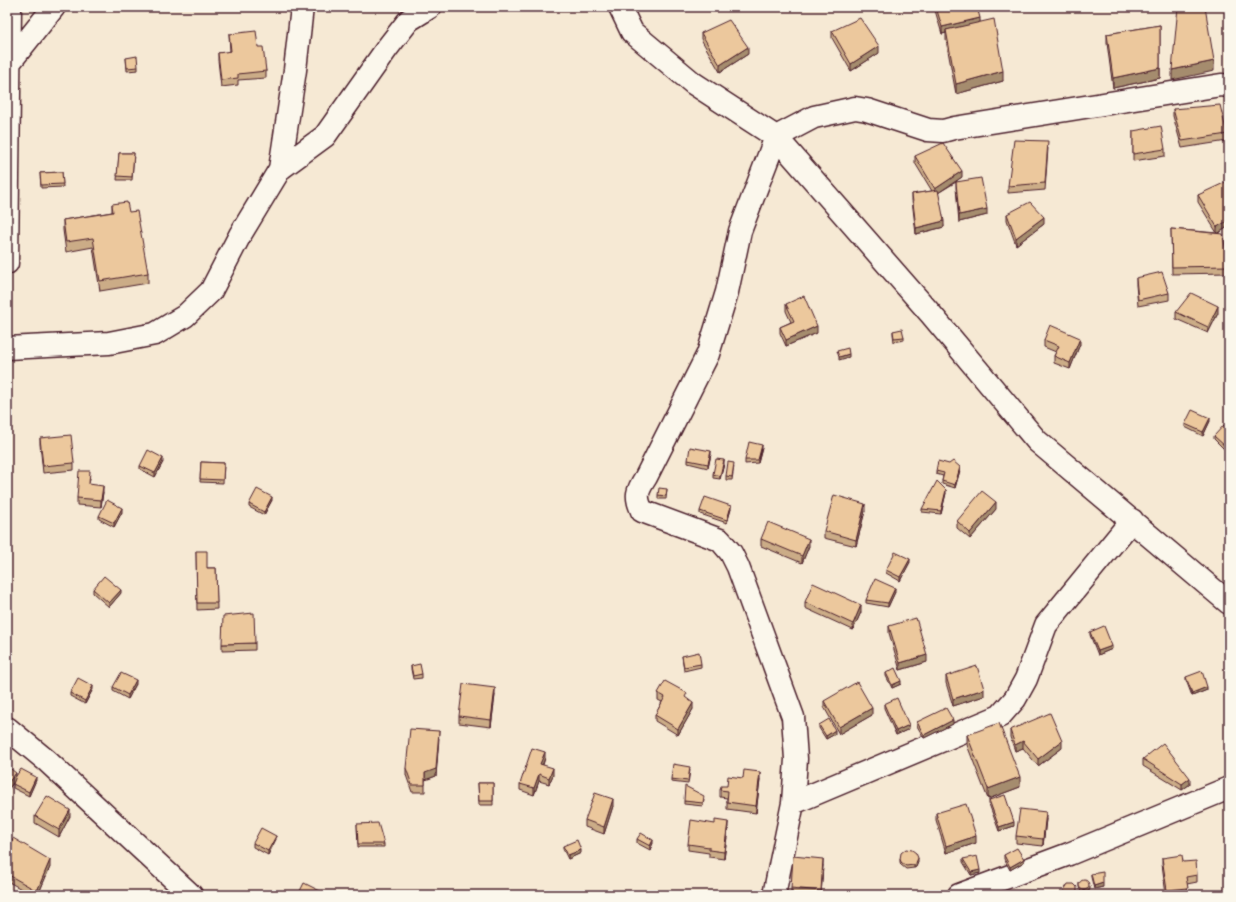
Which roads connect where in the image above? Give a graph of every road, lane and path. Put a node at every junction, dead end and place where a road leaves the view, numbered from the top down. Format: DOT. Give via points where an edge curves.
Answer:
graph roads {
  1 [pos="10,7"];
  2 [pos="54,7"];
  3 [pos="302,7"];
  4 [pos="430,7"];
  5 [pos="620,7"];
  6 [pos="10,62"];
  7 [pos="1229,86"];
  8 [pos="8,122"];
  9 [pos="776,137"];
  10 [pos="280,170"];
  11 [pos="7,263"];
  12 [pos="7,348"];
  13 [pos="1132,520"];
  14 [pos="1229,603"];
  15 [pos="7,728"];
  16 [pos="1229,788"];
  17 [pos="793,803"];
  18 [pos="191,895"];
  19 [pos="774,895"];
  20 [pos="959,895"];
  1 -- 6 [label="street"];
  2 -- 6 [label="street"];
  3 -- 10 [label="street"];
  4 -- 10 [label="street" via="409,20 325,136"];
  5 -- 9 [label="street" via="632,32 693,83"];
  6 -- 8 [label="street"];
  7 -- 9 [label="street" via="1221,85 943,131 928,130 854,108 814,117"];
  8 -- 11 [label="street"];
  9 -- 13 [label="street" via="930,312 1037,441"];
  9 -- 17 [label="street" via="740,231 708,354 638,490 638,501 642,511 720,540 731,553 794,717 796,759"];
  10 -- 12 [label="street" via="240,235 211,291 186,316 155,334 109,343"];
  13 -- 14 [label="street"];
  13 -- 17 [label="street" via="1046,625 1026,679 1015,699 1000,716"];
  15 -- 18 [label="street"];
  16 -- 20 [label="street" via="1069,854"];
  17 -- 19 [label="street"];
}
